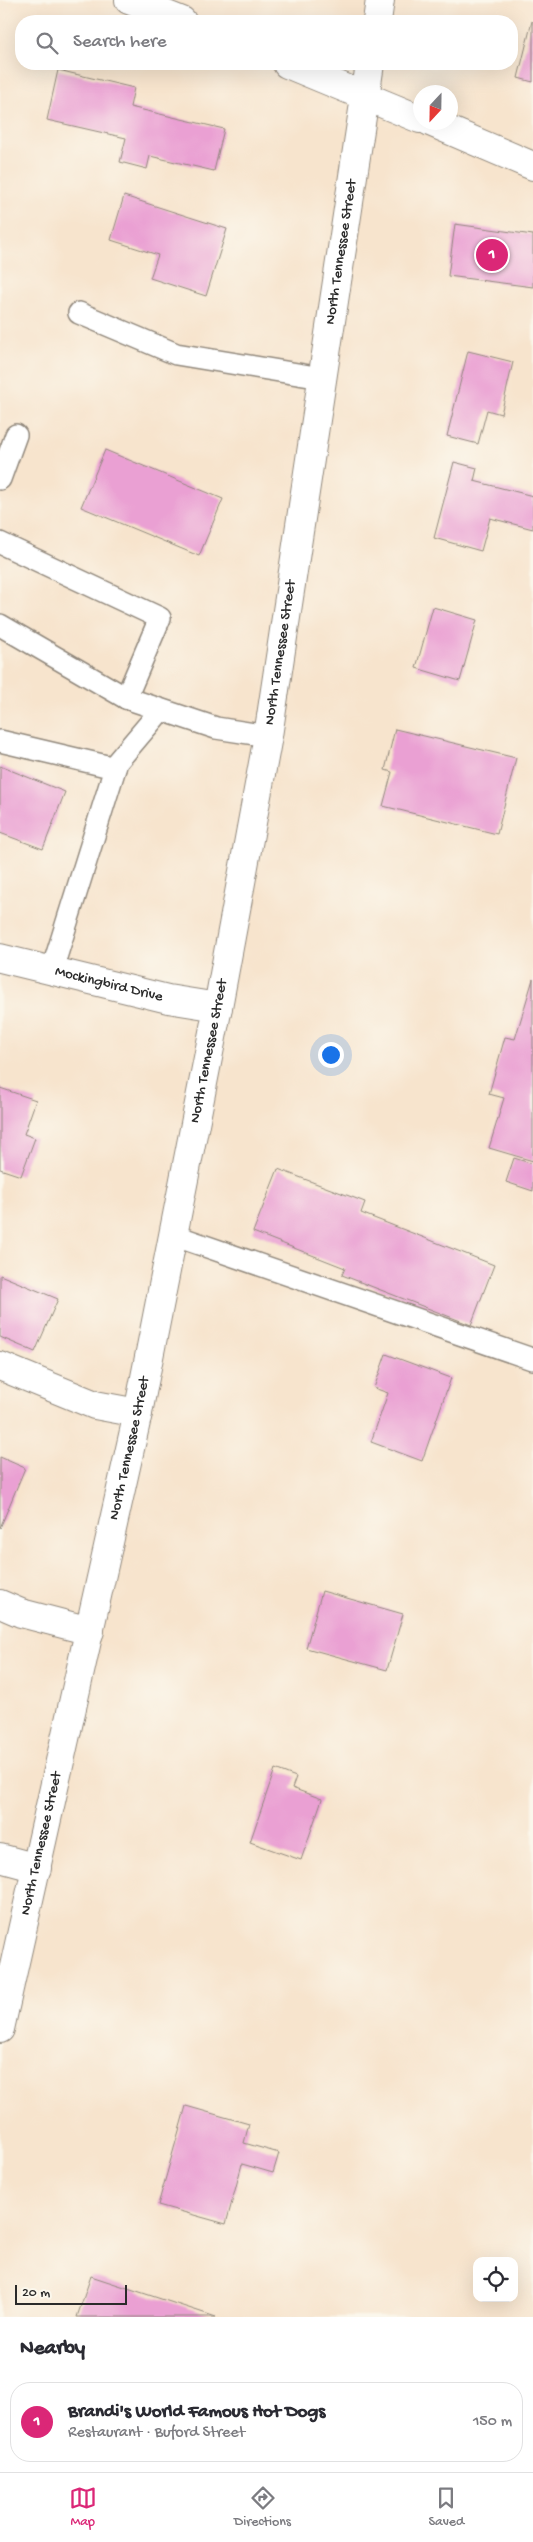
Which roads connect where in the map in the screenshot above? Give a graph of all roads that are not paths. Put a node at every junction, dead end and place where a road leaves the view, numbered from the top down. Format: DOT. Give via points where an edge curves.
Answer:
graph roads {
  1 [pos="129,0"];
  2 [pos="380,0"];
  3 [pos="167,15"];
  4 [pos="378,15"];
  5 [pos="302,70"];
  6 [pos="369,70"];
  7 [pos="366,95"];
  8 [pos="413,116"];
  9 [pos="449,130"];
  10 [pos="533,166"];
  11 [pos="79,313"];
  12 [pos="322,378"];
  13 [pos="16,436"];
  14 [pos="0,479"];
  15 [pos="0,543"];
  16 [pos="0,626"];
  17 [pos="126,698"];
  18 [pos="161,710"];
  19 [pos="268,736"];
  20 [pos="0,741"];
  21 [pos="116,768"];
  22 [pos="0,958"];
  23 [pos="52,970"];
  24 [pos="218,1007"];
  25 [pos="173,1234"];
  26 [pos="532,1359"];
  27 [pos="0,1366"];
  28 [pos="138,1413"];
  29 [pos="0,1604"];
  30 [pos="90,1631"];
  31 [pos="0,1858"];
  32 [pos="37,1868"];
  33 [pos="0,2029"];
  1 -- 3 [label="main road"];
  2 -- 4 [label="main road"];
  5 -- 7 [label="main road"];
  6 -- 7 [label="main road, North Tennessee Street"];
  7 -- 8 [label="main road"];
  7 -- 12 [label="main road, North Tennessee Street"];
  9 -- 10 [label="main road"];
  11 -- 12 [label="lane" via="176,354"];
  12 -- 19 [label="main road, North Tennessee Street"];
  13 -- 14 [label="lane"];
  15 -- 17 [label="lane" via="160,618"];
  16 -- 17 [label="lane"];
  17 -- 18 [label="lane"];
  18 -- 19 [label="lane" via="216,728"];
  18 -- 21 [label="lane" via="117,762"];
  19 -- 24 [label="main road, North Tennessee Street"];
  20 -- 21 [label="lane"];
  21 -- 23 [label="lane"];
  22 -- 23 [label="main road, Mockingbird Drive"];
  23 -- 24 [label="main road, Mockingbird Drive" via="168,999"];
  24 -- 25 [label="main road, North Tennessee Street"];
  25 -- 26 [label="lane"];
  25 -- 28 [label="main road, North Tennessee Street"];
  27 -- 28 [label="main road" via="95,1405"];
  28 -- 30 [label="main road, North Tennessee Street"];
  29 -- 30 [label="main road" via="21,1613"];
  30 -- 32 [label="main road, North Tennessee Street"];
  31 -- 32 [label="main road"];
  32 -- 33 [label="main road, North Tennessee Street"];
}
